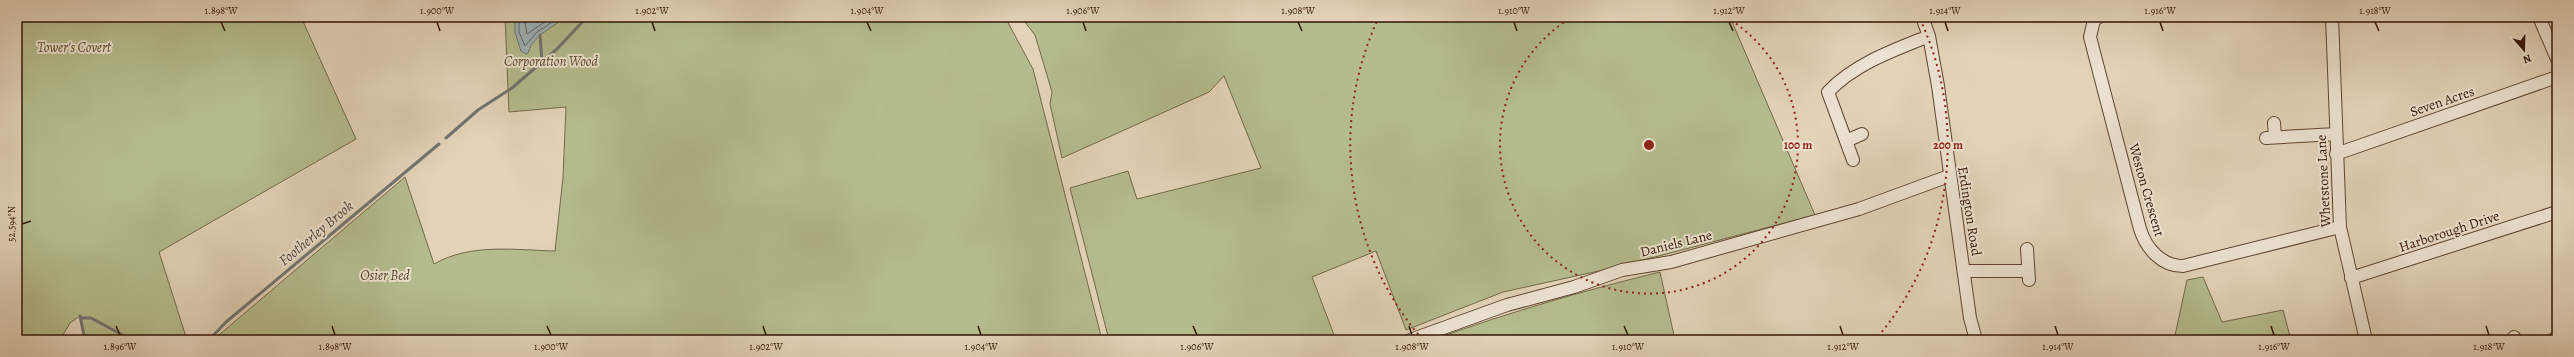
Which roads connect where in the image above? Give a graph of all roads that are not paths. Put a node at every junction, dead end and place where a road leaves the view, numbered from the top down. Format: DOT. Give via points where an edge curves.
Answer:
graph roads {
  1 [pos="1922,17"];
  2 [pos="2098,17"];
  3 [pos="2332,17"];
  4 [pos="2539,17"];
  5 [pos="1929,36"];
  6 [pos="2557,59"];
  7 [pos="2557,77"];
  8 [pos="2274,123"];
  9 [pos="1862,134"];
  10 [pos="2336,134"];
  11 [pos="1846,141"];
  12 [pos="2336,154"];
  13 [pos="1853,160"];
  14 [pos="1949,176"];
  15 [pos="2557,212"];
  16 [pos="2340,227"];
  17 [pos="2027,249"];
  18 [pos="1965,271"];
  19 [pos="2351,278"];
  20 [pos="2557,332"];
  21 [pos="1410,340"];
  22 [pos="1976,340"];
  23 [pos="2366,340"];
  24 [pos="2552,340"];
  1 -- 5 [label="street, Erdington Road"];
  2 -- 16 [label="street, Weston Crescent" via="2094,20 2090,37 2140,229 2153,253 2167,262 2183,266"];
  3 -- 10 [label="street, Whetstone Lane"];
  4 -- 6 [label="street"];
  5 -- 11 [label="street" via="1880,56 1836,83 1828,92"];
  5 -- 14 [label="street, Erdington Road"];
  7 -- 12 [label="street, Seven Acres"];
  8 -- 10 [label="street" via="2271,138"];
  9 -- 11 [label="street"];
  10 -- 12 [label="street, Whetstone Lane"];
  11 -- 13 [label="street"];
  12 -- 16 [label="street, Whetstone Lane"];
  14 -- 18 [label="street, Erdington Road"];
  14 -- 21 [label="street, Daniels Lane" via="1859,209 1671,262 1622,270 1574,287 1507,305"];
  15 -- 19 [label="street, Harborough Drive"];
  16 -- 19 [label="street, Whetstone Lane"];
  17 -- 18 [label="street" via="2028,275"];
  18 -- 22 [label="street, Erdington Road" via="1970,318"];
  19 -- 23 [label="street, Whetstone Lane"];
  20 -- 24 [label="street"];
}
